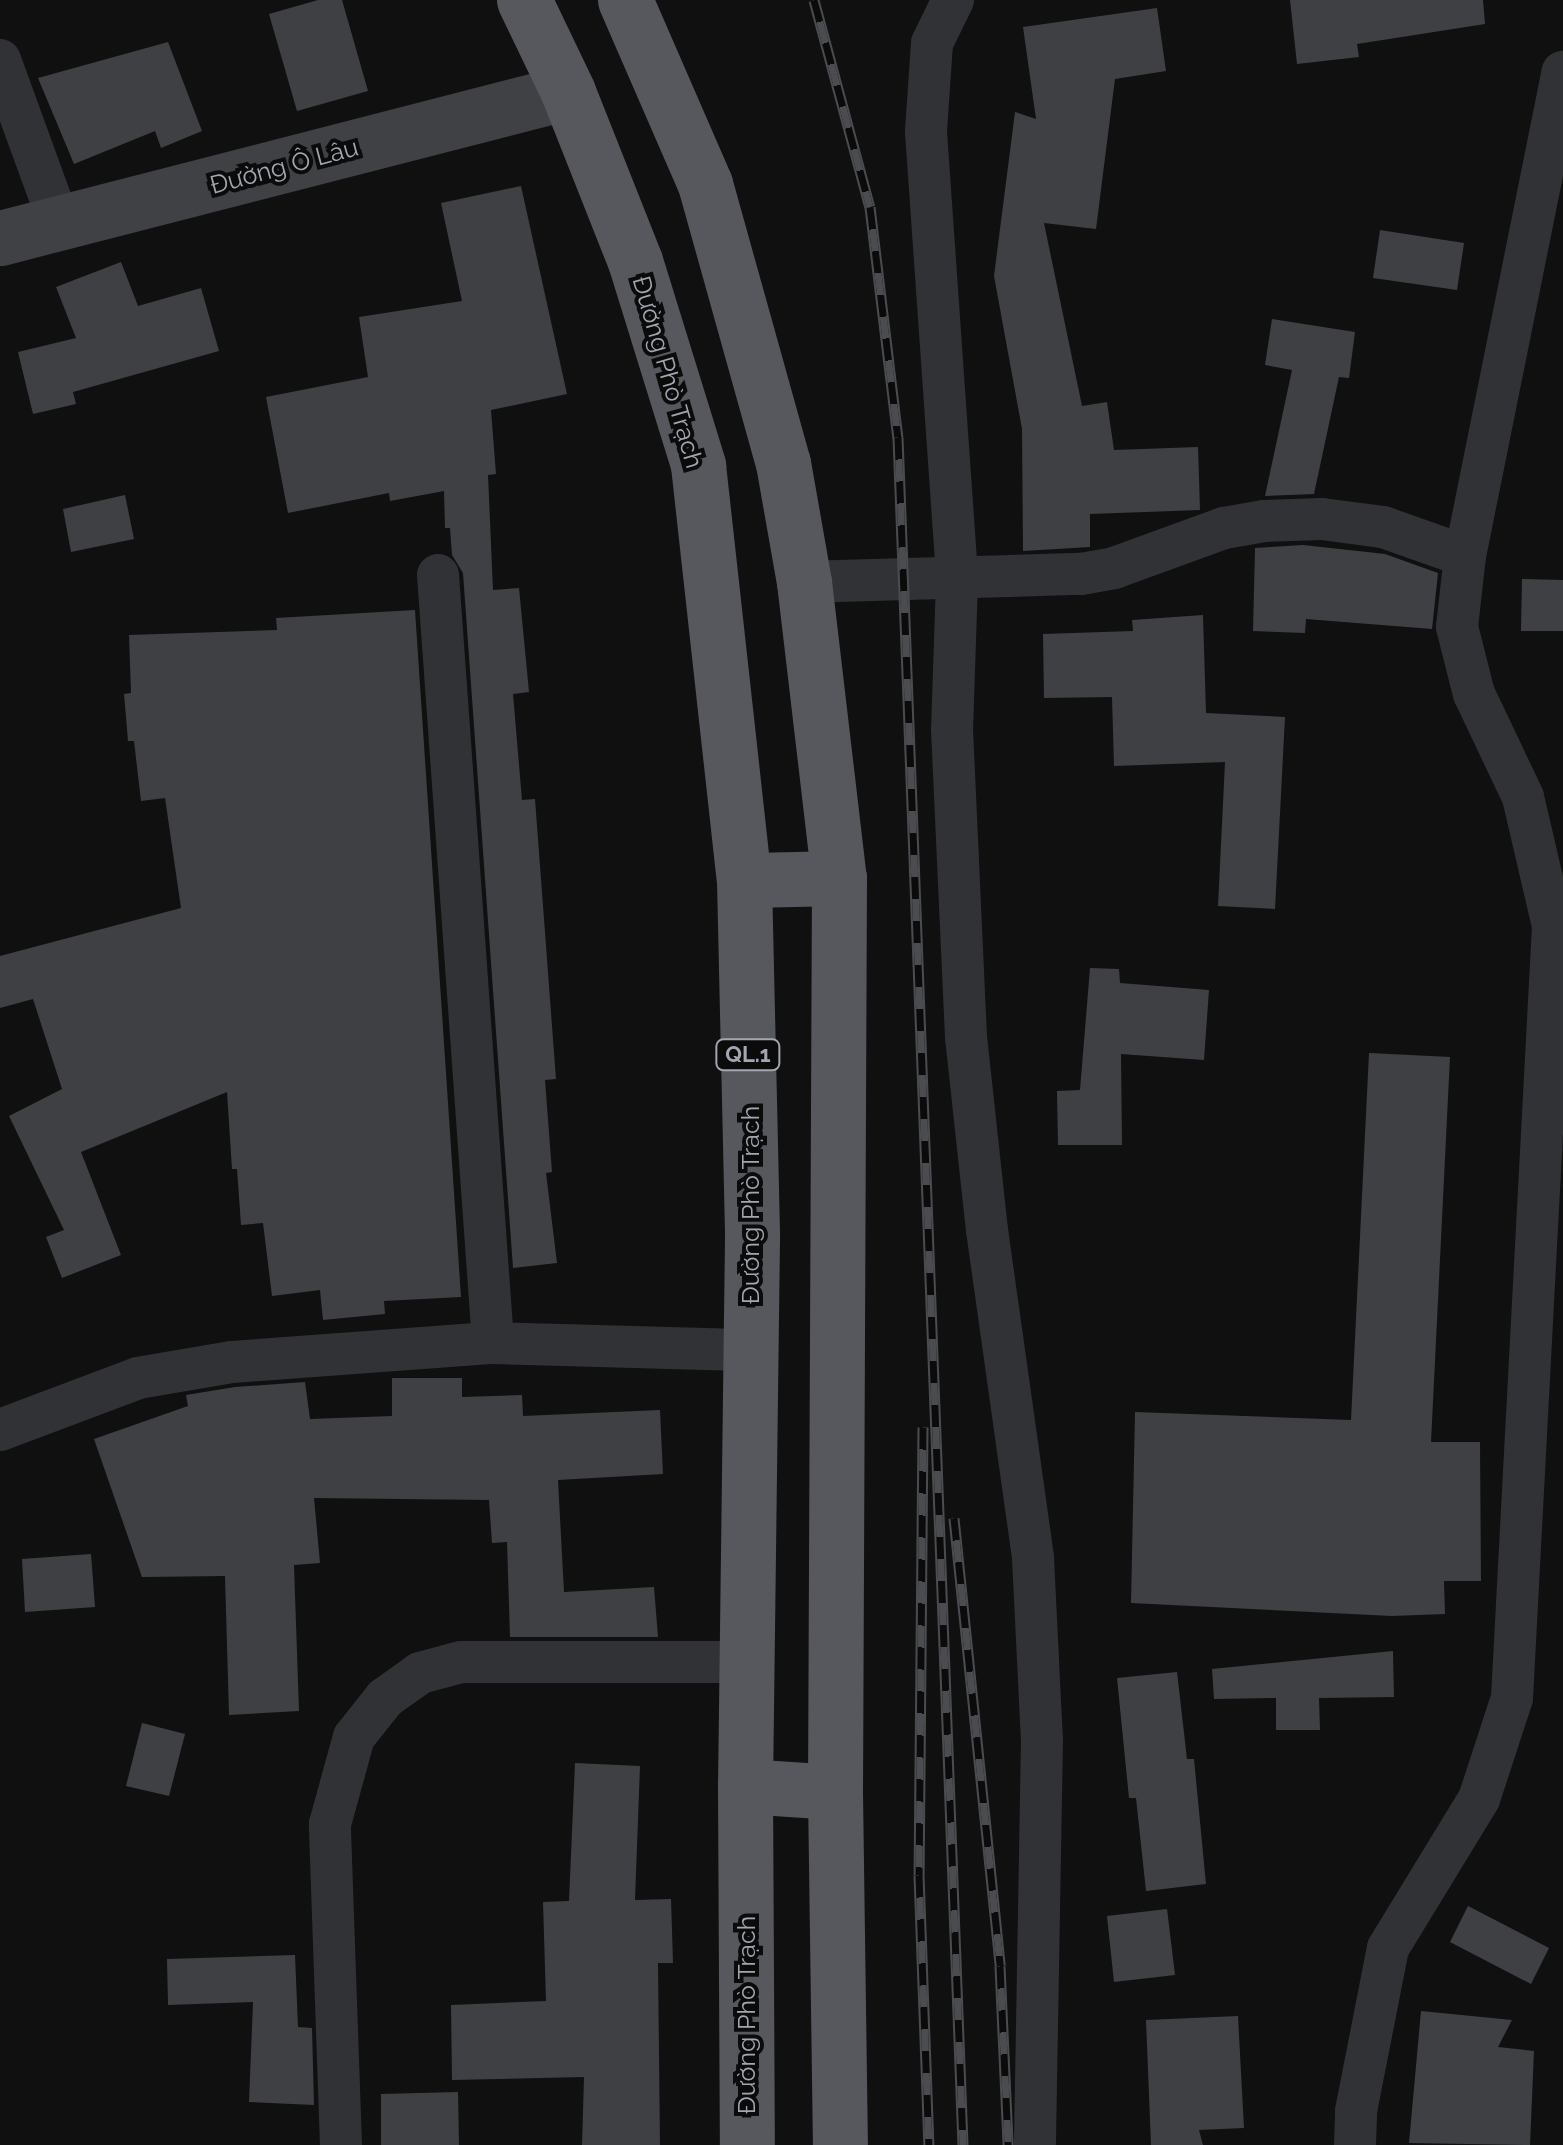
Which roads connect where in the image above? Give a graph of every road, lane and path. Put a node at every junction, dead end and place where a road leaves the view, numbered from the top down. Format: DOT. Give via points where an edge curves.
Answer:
graph roads {
  1 [pos="524,0"];
  2 [pos="625,0"];
  3 [pos="953,0"];
  4 [pos="0,60"];
  5 [pos="1563,72"];
  6 [pos="568,92"];
  7 [pos="60,225"];
  8 [pos="0,238"];
  9 [pos="1465,556"];
  10 [pos="438,575"];
  11 [pos="957,580"];
  12 [pos="804,582"];
  13 [pos="840,878"];
  14 [pos="744,880"];
  15 [pos="493,1344"];
  16 [pos="750,1350"];
  17 [pos="0,1430"];
  18 [pos="747,1662"];
  19 [pos="744,1786"];
  20 [pos="835,1792"];
  21 [pos="341,2145"];
  22 [pos="747,2145"];
  23 [pos="840,2145"];
  24 [pos="1035,2145"];
  25 [pos="1355,2145"];
  1 -- 6 [label="highway, Đường Phò Trạch / QL.1"];
  2 -- 12 [label="highway" via="705,184 783,462"];
  3 -- 11 [label="street" via="932,43 926,132"];
  4 -- 7 [label="street"];
  5 -- 9 [label="street"];
  6 -- 7 [label="main road, Đường Ô Lâu"];
  6 -- 14 [label="highway, Đường Phò Trạch / QL.1" via="635,262 698,465"];
  7 -- 8 [label="main road, Đường Ô Lâu"];
  9 -- 11 [label="street" via="1383,527 1264,521 1224,528 1114,568"];
  9 -- 25 [label="street" via="1456,627 1474,694 1523,797 1553,926 1512,1698 1478,1800 1388,1948"];
  10 -- 15 [label="street"];
  11 -- 12 [label="street"];
  11 -- 24 [label="street" via="952,730 966,1037 1033,1558 1042,1738"];
  12 -- 13 [label="highway"];
  13 -- 14 [label="highway"];
  13 -- 20 [label="highway"];
  14 -- 16 [label="highway, Đường Phò Trạch / QL.1"];
  15 -- 16 [label="street"];
  15 -- 17 [label="street" via="185,1368 138,1378"];
  16 -- 18 [label="highway, Đường Phò Trạch / QL.1"];
  18 -- 19 [label="highway, Đường Phò Trạch / QL.1"];
  18 -- 21 [label="street" via="461,1662 420,1674 385,1698 354,1736 330,1824"];
  19 -- 20 [label="highway"];
  19 -- 22 [label="highway, Đường Phò Trạch / QL.1"];
  20 -- 23 [label="highway"];
}
